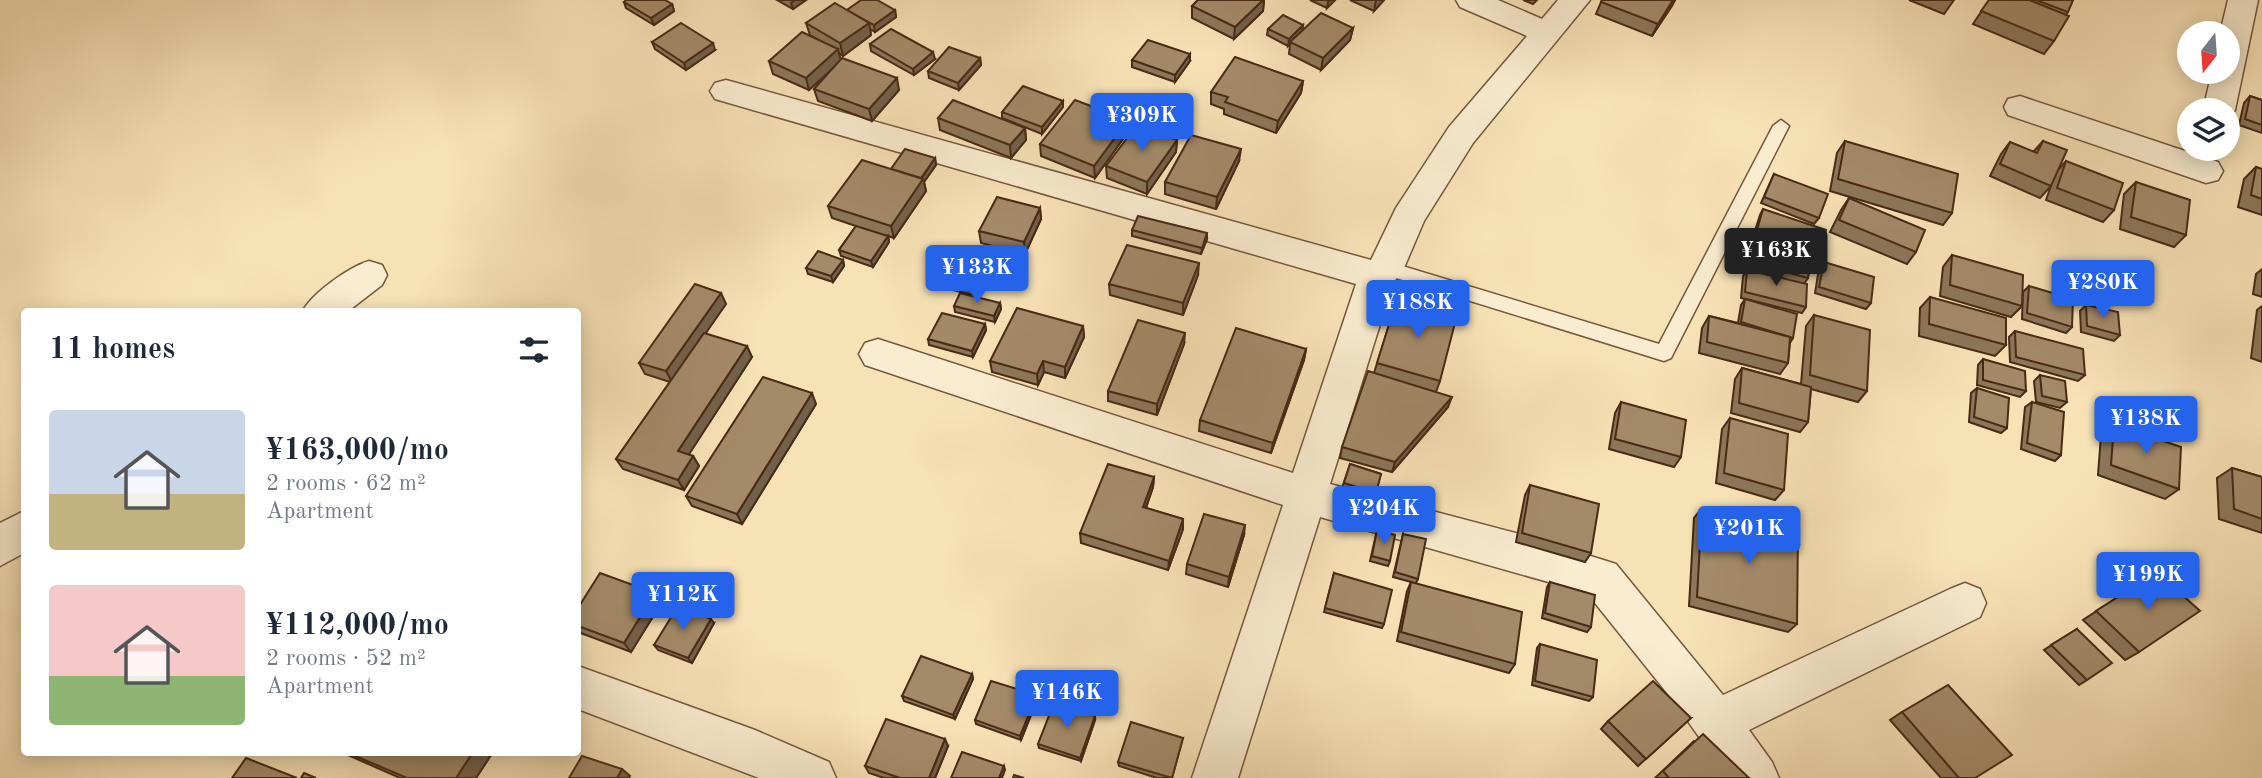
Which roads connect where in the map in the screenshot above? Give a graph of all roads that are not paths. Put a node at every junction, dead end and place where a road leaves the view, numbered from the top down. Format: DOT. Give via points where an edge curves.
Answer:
graph roads {
  1 [pos="1471,0"];
  2 [pos="1575,0"];
  3 [pos="2243,0"];
  4 [pos="2239,21"];
  5 [pos="1548,33"];
  6 [pos="726,91"];
  7 [pos="2020,107"];
  8 [pos="1781,126"];
  9 [pos="2206,173"];
  10 [pos="1381,272"];
  11 [pos="369,275"];
  12 [pos="325,308"];
  13 [pos="878,354"];
  14 [pos="1305,495"];
  15 [pos="21,531"];
  16 [pos="0,547"];
  17 [pos="1965,603"];
  18 [pos="581,689"];
  19 [pos="1716,722"];
  20 [pos="813,778"];
  21 [pos="1215,778"];
  22 [pos="1756,778"];
  1 -- 5 [label="street"];
  2 -- 5 [label="street"];
  3 -- 4 [label="street"];
  5 -- 10 [label="street" via="1461,135 1408,217"];
  6 -- 10 [label="street"];
  7 -- 9 [label="street"];
  8 -- 10 [label="lane" via="1664,353"];
  10 -- 14 [label="street"];
  11 -- 12 [label="street"];
  13 -- 14 [label="street"];
  14 -- 19 [label="street" via="1601,578"];
  14 -- 21 [label="street"];
  15 -- 16 [label="street"];
  17 -- 19 [label="street"];
  18 -- 20 [label="street"];
  19 -- 22 [label="street"];
}
